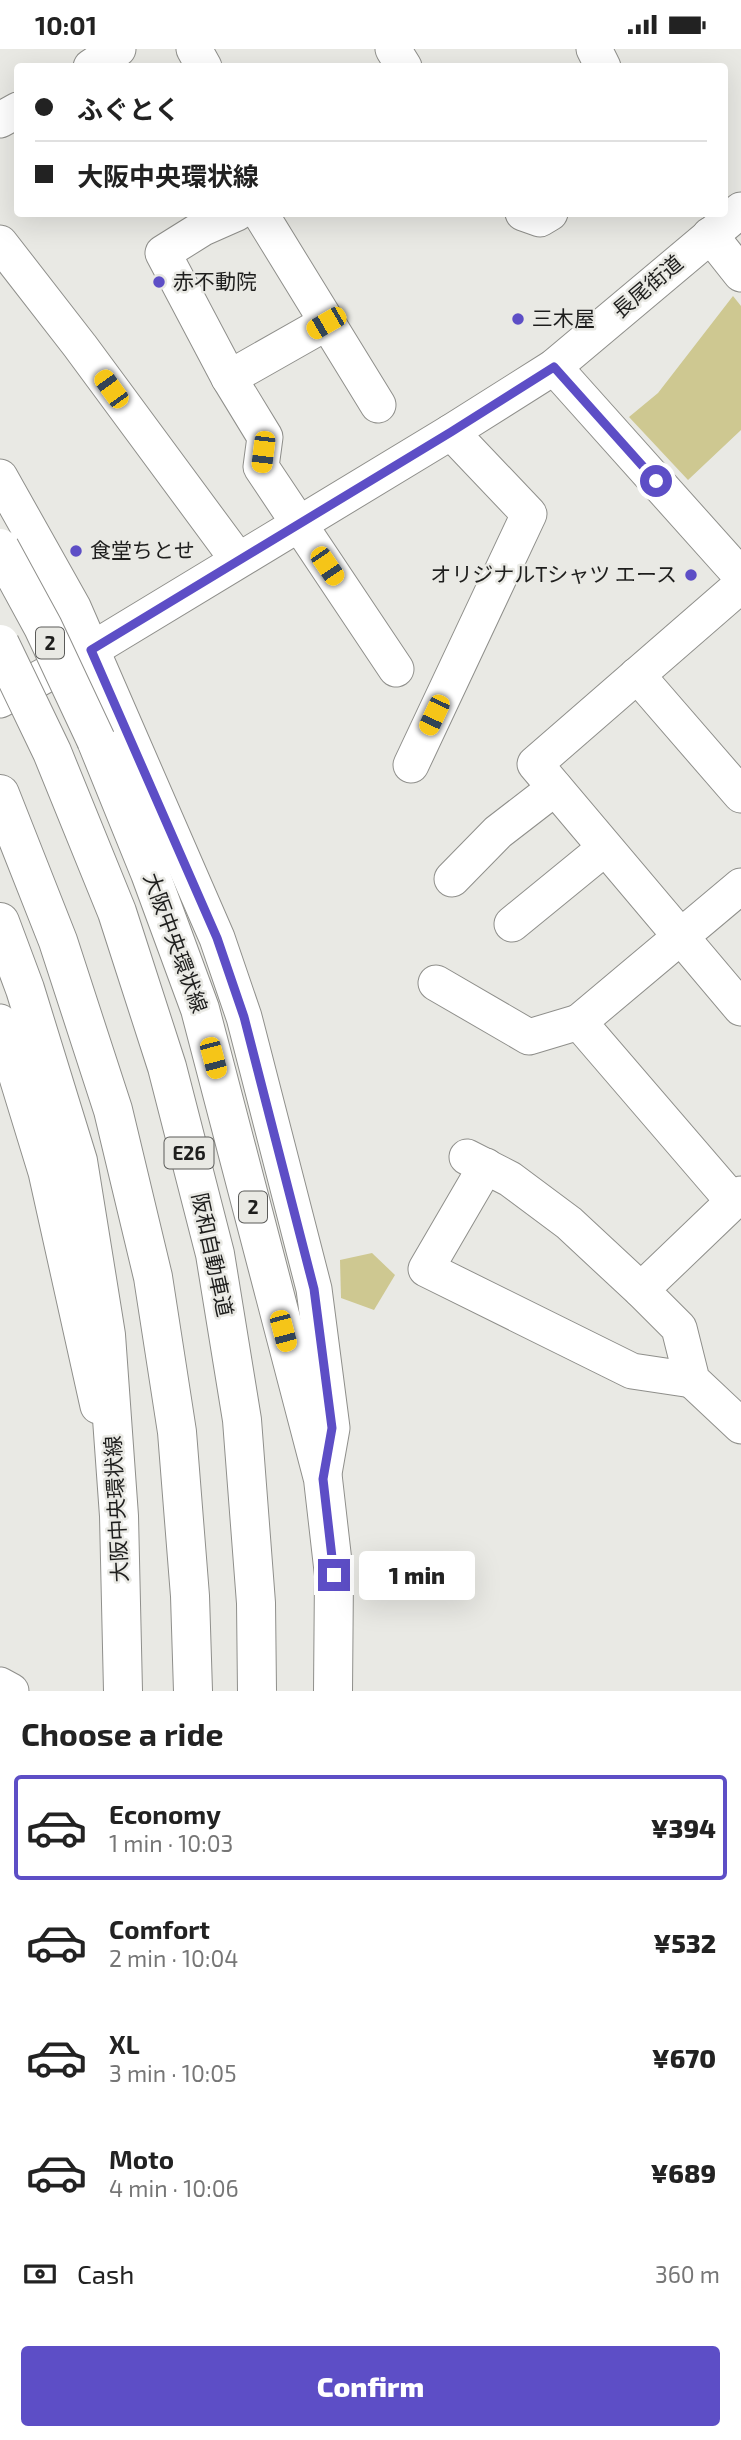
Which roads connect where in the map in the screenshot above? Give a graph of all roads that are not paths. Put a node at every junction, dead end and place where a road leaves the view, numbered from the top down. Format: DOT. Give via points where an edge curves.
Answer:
graph roads {
  1 [pos="118,49"];
  2 [pos="97,63"];
  3 [pos="741,211"];
  4 [pos="228,217"];
  5 [pos="262,217"];
  6 [pos="710,235"];
  7 [pos="0,243"];
  8 [pos="741,274"];
  9 [pos="326,323"];
  10 [pos="554,367"];
  11 [pos="229,379"];
  12 [pos="378,405"];
  13 [pos="451,432"];
  14 [pos="0,477"];
  15 [pos="300,524"];
  16 [pos="0,548"];
  17 [pos="238,560"];
  18 [pos="741,576"];
  19 [pos="741,585"];
  20 [pos="0,644"];
  21 [pos="91,650"];
  22 [pos="396,669"];
  23 [pos="637,675"];
  24 [pos="0,700"];
  25 [pos="411,765"];
  26 [pos="555,788"];
  27 [pos="0,795"];
  28 [pos="741,795"];
  29 [pos="605,848"];
  30 [pos="452,879"];
  31 [pos="741,886"];
  32 [pos="0,922"];
  33 [pos="512,924"];
  34 [pos="682,938"];
  35 [pos="436,983"];
  36 [pos="741,1008"];
  37 [pos="0,1022"];
  38 [pos="579,1022"];
  39 [pos="737,1197"];
  40 [pos="641,1290"];
  41 [pos="692,1380"];
  42 [pos="741,1426"];
  43 [pos="323,1479"];
  44 [pos="119,1516"];
  45 [pos="0,1685"];
  46 [pos="11,1691"];
  47 [pos="123,1691"];
  48 [pos="192,1691"];
  49 [pos="257,1691"];
  50 [pos="333,1691"];
  1 -- 2 [label="street"];
  3 -- 6 [label="street, 長尾街道"];
  4 -- 11 [label="street" via="163,253"];
  5 -- 9 [label="street"];
  6 -- 8 [label="street"];
  6 -- 10 [label="street, 長尾街道"];
  7 -- 17 [label="street"];
  9 -- 11 [label="street"];
  9 -- 12 [label="street"];
  10 -- 13 [label="street, 長尾街道"];
  10 -- 18 [label="street"];
  11 -- 15 [label="street" via="265,437 261,467"];
  13 -- 15 [label="street, 長尾街道"];
  13 -- 25 [label="street" via="529,514"];
  14 -- 21 [label="street" via="74,607"];
  15 -- 17 [label="street, 長尾街道"];
  15 -- 22 [label="street"];
  16 -- 43 [label="main road, 大阪中央環状線 / 2, bridge" via="96,740 200,1009"];
  17 -- 21 [label="street, 長尾街道"];
  19 -- 23 [label="street"];
  20 -- 49 [label="main road, 阪和自動車道 / E26, bridge" via="52,752 117,912 167,1067 215,1254 242,1420 256,1602"];
  21 -- 24 [label="street, 長尾街道"];
  21 -- 43 [label="street" via="217,938 244,1017 314,1289 332,1428"];
  23 -- 26 [label="street" via="535,764"];
  23 -- 28 [label="street"];
  26 -- 29 [label="street"];
  26 -- 30 [label="street" via="498,832"];
  27 -- 48 [label="main road" via="58,941 113,1110 153,1277 177,1432 190,1595"];
  29 -- 33 [label="street"];
  29 -- 34 [label="street"];
  31 -- 34 [label="street"];
  32 -- 44 [label="main road, 大阪中央環状線" via="78,1161 106,1335"];
  34 -- 36 [label="street"];
  34 -- 38 [label="street"];
  35 -- 38 [label="street" via="529,1037"];
  37 -- 44 [label="street" via="46,1172"];
  38 -- 39 [label="street"];
  39 -- 40 [label="street"];
  40 -- 41 [label="street" via="679,1328"];
  40 -- 41 [label="street" via="569,1223 510,1179 475,1161 426,1269 632,1371"];
  41 -- 42 [label="street"];
  43 -- 50 [label="main road, 大阪中央環状線 / 2" via="334,1575"];
  44 -- 47 [label="main road, 大阪中央環状線"];
  45 -- 46 [label="street"];
}
